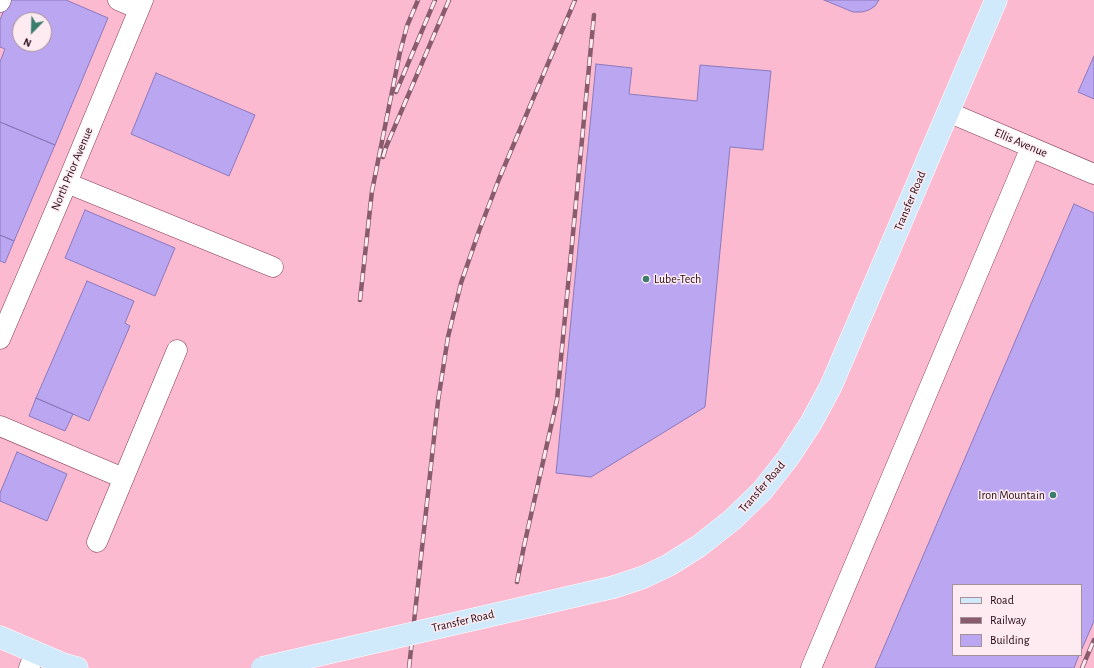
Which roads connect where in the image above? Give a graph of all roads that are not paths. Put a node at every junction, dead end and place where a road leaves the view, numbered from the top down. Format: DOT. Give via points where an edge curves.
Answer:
graph roads {
  1 [pos="118,0"];
  2 [pos="996,0"];
  3 [pos="141,5"];
  4 [pos="948,112"];
  5 [pos="1031,147"];
  6 [pos="1094,174"];
  7 [pos="67,183"];
  8 [pos="273,267"];
  9 [pos="0,338"];
  10 [pos="177,350"];
  11 [pos="0,426"];
  12 [pos="123,478"];
  13 [pos="96,542"];
  14 [pos="0,637"];
  15 [pos="32,660"];
  16 [pos="77,668"];
  17 [pos="262,668"];
  18 [pos="811,668"];
  1 -- 3 [label="street"];
  2 -- 4 [label="main road, Transfer Road"];
  3 -- 7 [label="street, North Prior Avenue"];
  4 -- 5 [label="street, Ellis Avenue"];
  4 -- 17 [label="main road, Transfer Road, bridge" via="831,386 788,458 757,496 732,520 669,565 614,587"];
  5 -- 6 [label="street, Ellis Avenue"];
  5 -- 18 [label="street"];
  7 -- 8 [label="street"];
  7 -- 9 [label="street, North Prior Avenue"];
  10 -- 12 [label="street"];
  11 -- 12 [label="street"];
  12 -- 13 [label="street"];
  14 -- 15 [label="main road"];
  15 -- 16 [label="main road"];
}
